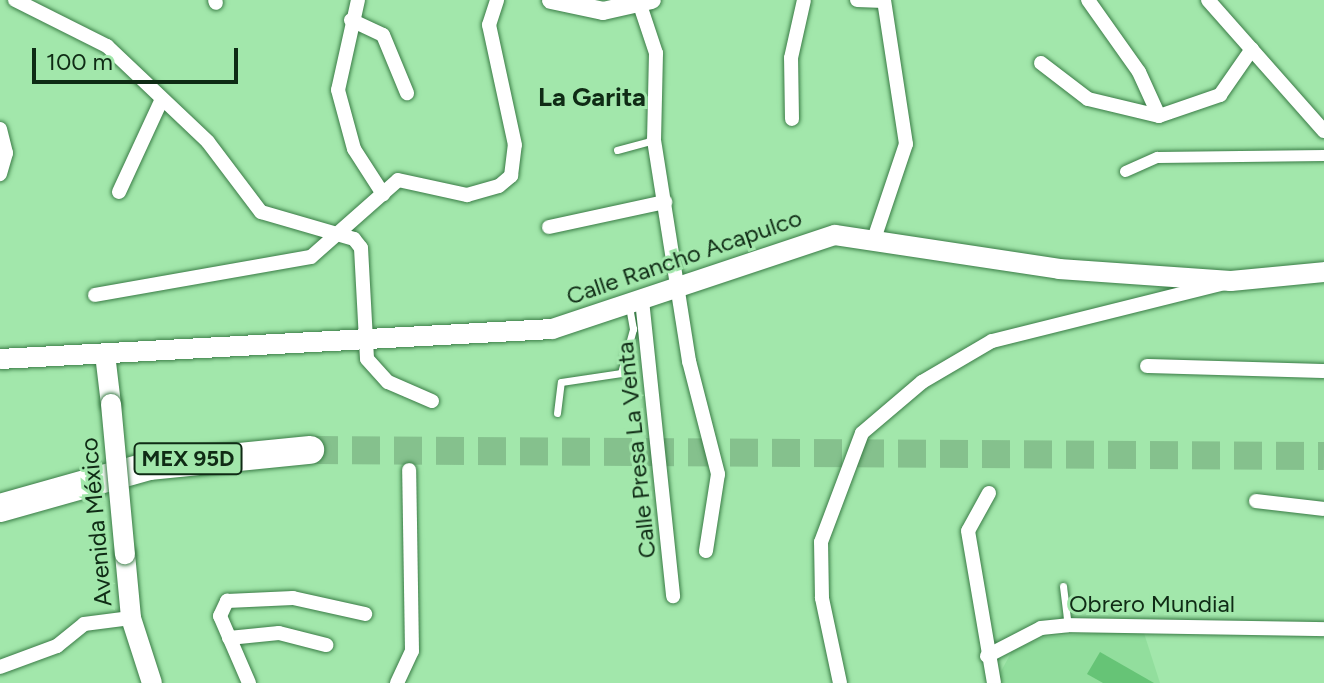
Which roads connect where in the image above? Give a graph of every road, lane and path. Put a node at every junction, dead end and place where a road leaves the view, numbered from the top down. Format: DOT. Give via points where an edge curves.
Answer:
graph roads {
  1 [pos="15,0"];
  2 [pos="358,0"];
  3 [pos="497,0"];
  4 [pos="551,0"];
  5 [pos="804,0"];
  6 [pos="857,0"];
  7 [pos="884,0"];
  8 [pos="1088,0"];
  9 [pos="1208,0"];
  10 [pos="646,3"];
  11 [pos="351,20"];
  12 [pos="1252,49"];
  13 [pos="1041,63"];
  14 [pos="407,93"];
  15 [pos="162,99"];
  16 [pos="1159,116"];
  17 [pos="792,119"];
  18 [pos="0,129"];
  19 [pos="1324,131"];
  20 [pos="654,140"];
  21 [pos="617,150"];
  22 [pos="1324,155"];
  23 [pos="1125,171"];
  24 [pos="0,174"];
  25 [pos="119,192"];
  26 [pos="383,194"];
  27 [pos="665,202"];
  28 [pos="549,227"];
  29 [pos="342,233"];
  30 [pos="874,239"];
  31 [pos="1324,272"];
  32 [pos="1231,281"];
  33 [pos="682,286"];
  34 [pos="95,295"];
  35 [pos="636,304"];
  36 [pos="363,338"];
  37 [pos="105,354"];
  38 [pos="0,359"];
  39 [pos="1147,366"];
  40 [pos="1324,371"];
  41 [pos="432,401"];
  42 [pos="557,413"];
  43 [pos="310,450"];
  44 [pos="409,470"];
  45 [pos="70,490"];
  46 [pos="989,493"];
  47 [pos="1256,501"];
  48 [pos="0,508"];
  49 [pos="1324,509"];
  50 [pos="0,515"];
  51 [pos="706,551"];
  52 [pos="1063,586"];
  53 [pos="673,596"];
  54 [pos="365,614"];
  55 [pos="131,618"];
  56 [pos="1068,625"];
  57 [pos="1324,629"];
  58 [pos="229,638"];
  59 [pos="326,645"];
  60 [pos="987,656"];
  61 [pos="0,667"];
  62 [pos="152,683"];
  63 [pos="249,683"];
  64 [pos="397,683"];
  65 [pos="840,683"];
  66 [pos="994,683"];
  1 -- 15 [label="street" via="81,28"];
  2 -- 11 [label="street"];
  3 -- 26 [label="street" via="489,25 515,145 511,176 467,195 412,178"];
  4 -- 10 [label="street" via="603,11"];
  5 -- 17 [label="street" via="791,58"];
  6 -- 7 [label="street"];
  7 -- 30 [label="street" via="906,144"];
  8 -- 16 [label="street"];
  9 -- 12 [label="street"];
  10 -- 20 [label="street" via="656,53"];
  11 -- 14 [label="street" via="383,35"];
  11 -- 26 [label="street" via="338,90 343,118"];
  12 -- 16 [label="street" via="1220,95"];
  12 -- 19 [label="street"];
  13 -- 16 [label="street" via="1088,99"];
  15 -- 25 [label="street"];
  15 -- 29 [label="street" via="208,142 261,212"];
  18 -- 24 [label="street" via="6,153"];
  20 -- 21 [label="lane"];
  20 -- 27 [label="street"];
  22 -- 23 [label="street" via="1157,157"];
  26 -- 29 [label="street"];
  27 -- 28 [label="street"];
  27 -- 33 [label="street"];
  29 -- 34 [label="street" via="286,266"];
  29 -- 36 [label="street" via="361,248"];
  30 -- 32 [label="main road, Calle Rancho Acapulco" via="1059,269"];
  30 -- 33 [label="main road, Calle Rancho Acapulco" via="807,240"];
  31 -- 32 [label="main road, Calle Rancho Acapulco"];
  32 -- 65 [label="street" via="992,341 932,375 862,433 821,542 822,598"];
  33 -- 35 [label="main road, Calle Rancho Acapulco"];
  33 -- 51 [label="street" via="689,361 718,474"];
  35 -- 36 [label="main road, Calle Rancho Acapulco" via="552,329"];
  35 -- 42 [label="lane" via="621,373 561,382"];
  35 -- 53 [label="street, Calle Presa La Venta"];
  36 -- 37 [label="main road, Calle Rancho Acapulco"];
  36 -- 41 [label="street" via="367,359 388,382"];
  37 -- 38 [label="main road, Calle Rancho Acapulco"];
  37 -- 55 [label="main road, Avenida México, bridge"];
  39 -- 40 [label="street"];
  43 -- 45 [label="highway, MEX 95D" via="149,466"];
  44 -- 64 [label="street" via="412,651"];
  45 -- 48 [label="highway, MEX 95D"];
  45 -- 50 [label="highway, MEX 95D"];
  46 -- 60 [label="street" via="968,531"];
  47 -- 49 [label="street"];
  52 -- 56 [label="lane"];
  54 -- 58 [label="street" via="259,595 222,606"];
  55 -- 61 [label="street" via="84,624 57,646"];
  55 -- 62 [label="main road, Avenida México"];
  56 -- 57 [label="street, Obrero Mundial"];
  56 -- 60 [label="street, Obrero Mundial" via="1041,628"];
  58 -- 59 [label="street" via="279,633"];
  58 -- 63 [label="street"];
  60 -- 66 [label="street"];
}
